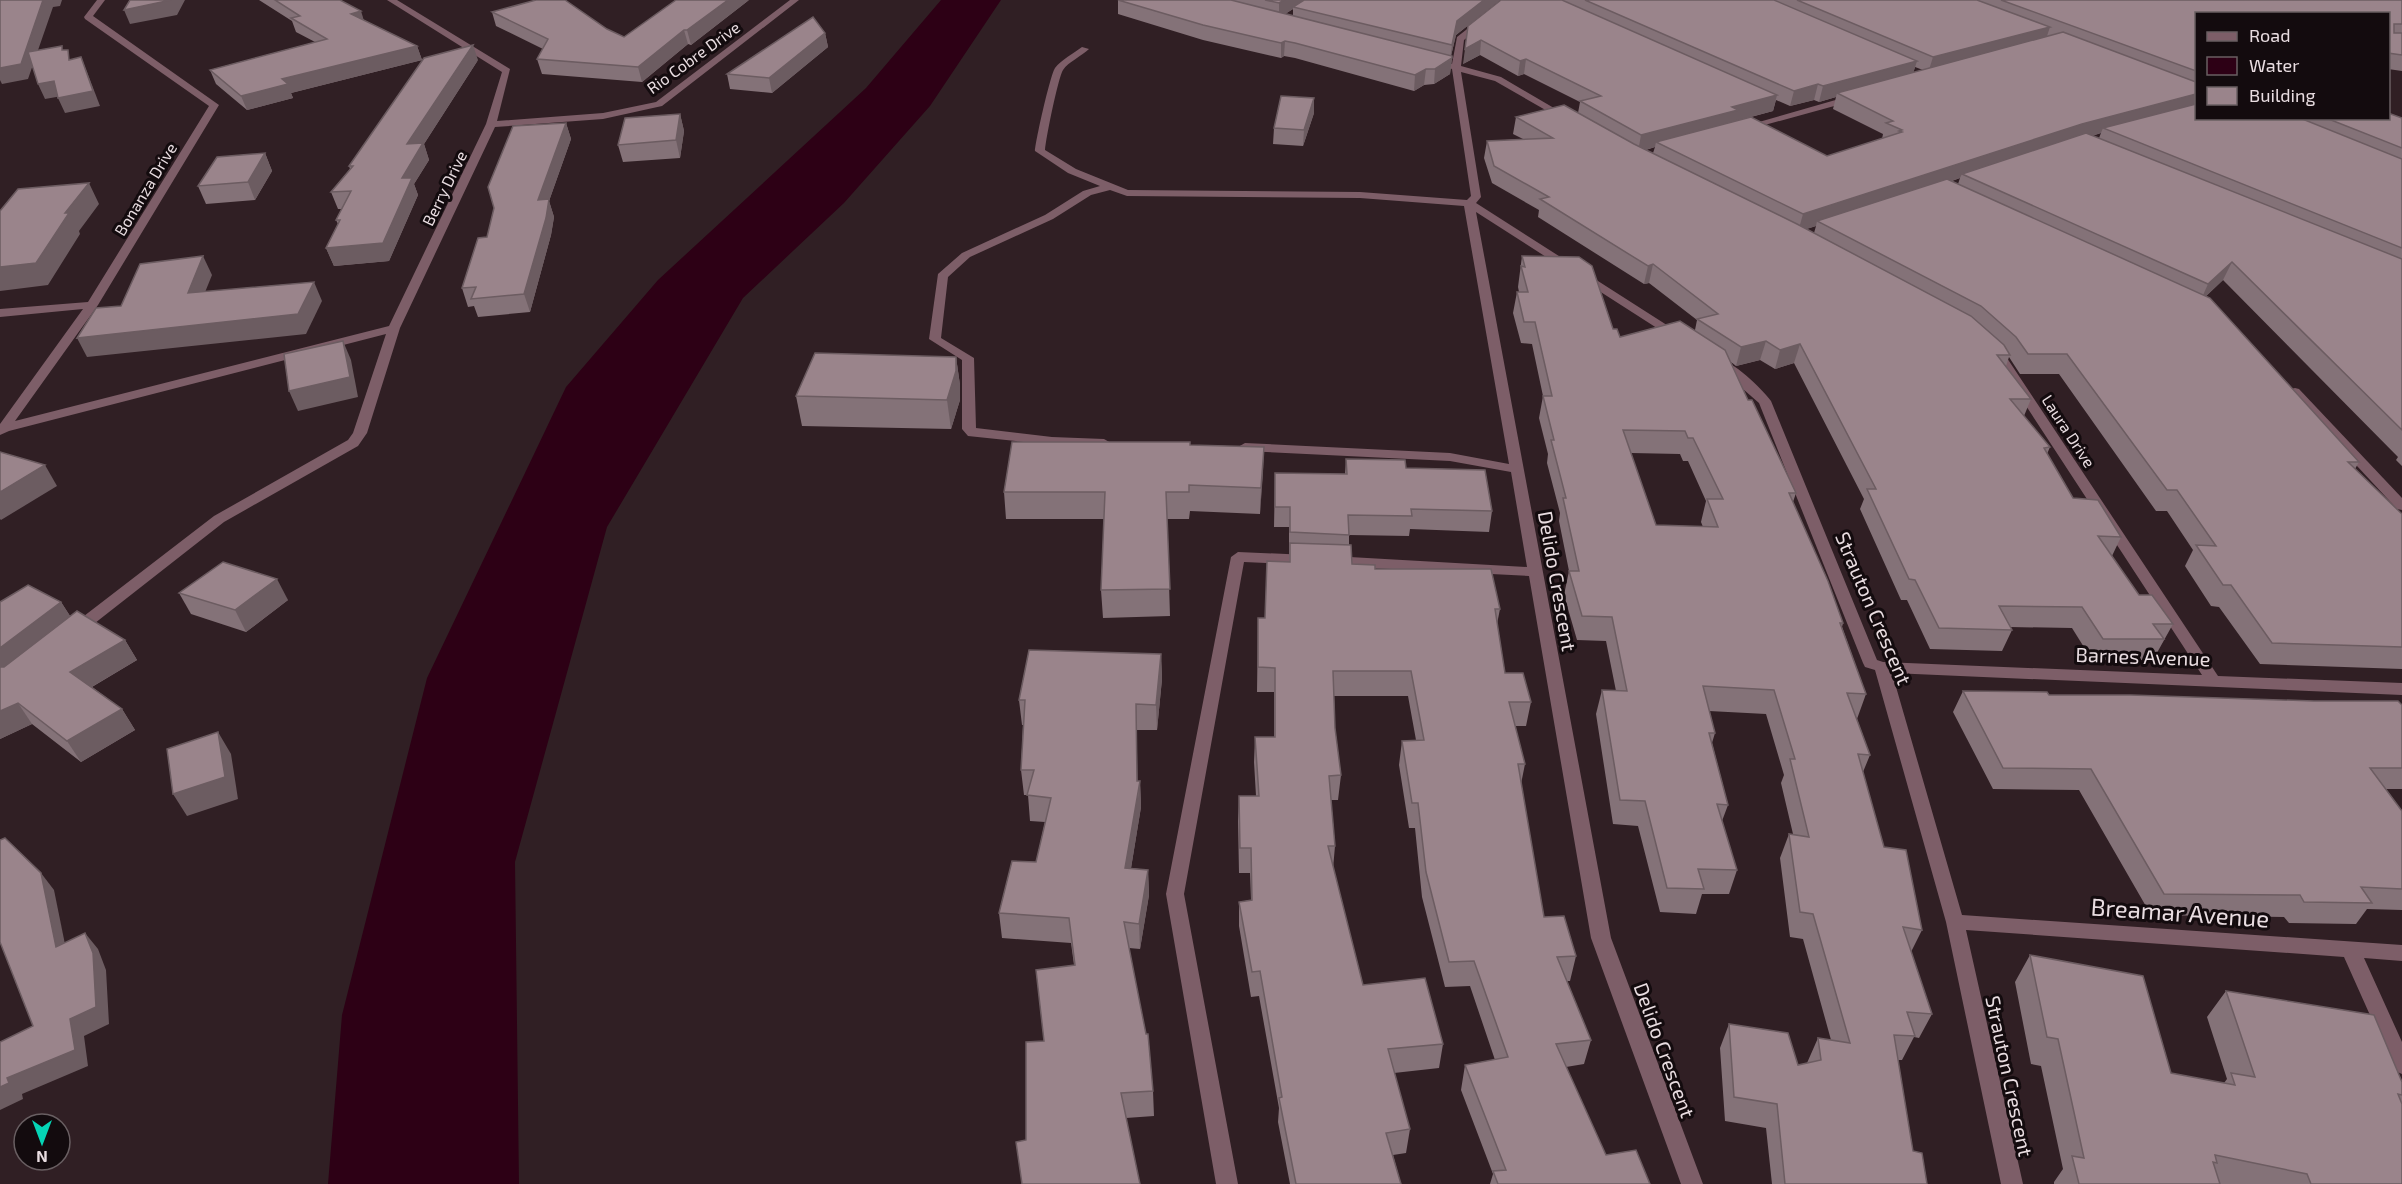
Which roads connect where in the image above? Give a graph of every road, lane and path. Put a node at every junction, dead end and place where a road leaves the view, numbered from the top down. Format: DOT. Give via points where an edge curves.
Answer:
graph roads {
  1 [pos="101,0"];
  2 [pos="391,0"];
  3 [pos="795,0"];
  4 [pos="1509,0"];
  5 [pos="1085,49"];
  6 [pos="1423,58"];
  7 [pos="1455,67"];
  8 [pos="1860,96"];
  9 [pos="1783,110"];
  10 [pos="1794,114"];
  11 [pos="491,124"];
  12 [pos="1577,124"];
  13 [pos="1727,133"];
  14 [pos="1108,187"];
  15 [pos="1469,202"];
  16 [pos="92,304"];
  17 [pos="0,313"];
  18 [pos="394,328"];
  19 [pos="1977,337"];
  20 [pos="1686,342"];
  21 [pos="1706,355"];
  22 [pos="2288,385"];
  23 [pos="2,430"];
  24 [pos="1112,443"];
  25 [pos="1231,447"];
  26 [pos="1516,469"];
  27 [pos="2402,506"];
  28 [pos="1535,572"];
  29 [pos="67,637"];
  30 [pos="1882,668"];
  31 [pos="2214,680"];
  32 [pos="2402,689"];
  33 [pos="1955,922"];
  34 [pos="2350,949"];
  35 [pos="2402,953"];
  36 [pos="2402,1065"];
  37 [pos="1227,1184"];
  38 [pos="1692,1184"];
  39 [pos="2012,1184"];
  1 -- 16 [label="street, Bonanza Drive" via="88,17 214,105"];
  2 -- 11 [label="street, Berry Drive" via="507,71"];
  3 -- 11 [label="street, Rio Cobre Drive" via="659,104 603,116"];
  4 -- 7 [label="street, Delido Crescent" via="1460,39"];
  5 -- 14 [label="street" via="1059,69 1042,129 1040,151"];
  6 -- 7 [label="street"];
  7 -- 12 [label="street" via="1498,80"];
  7 -- 15 [label="street, Delido Crescent" via="1476,197"];
  8 -- 10 [label="street"];
  9 -- 10 [label="street"];
  10 -- 13 [label="street"];
  11 -- 18 [label="street, Berry Drive"];
  14 -- 15 [label="street" via="1126,193 1360,195"];
  14 -- 24 [label="street" via="966,255 942,276 935,339 968,358 969,429 973,433"];
  15 -- 20 [label="street"];
  15 -- 26 [label="street, Delido Crescent"];
  16 -- 17 [label="street"];
  16 -- 23 [label="street, Bonanza Drive"];
  18 -- 23 [label="street"];
  18 -- 29 [label="street, Berry Drive" via="360,433 353,443 219,519"];
  19 -- 31 [label="street, Laura Drive" via="2003,361"];
  21 -- 30 [label="street, Strauton Crescent" via="1736,374 1765,401 1871,663"];
  22 -- 27 [label="street"];
  25 -- 26 [label="street" via="1375,451 1450,457"];
  26 -- 28 [label="street, Delido Crescent"];
  28 -- 37 [label="street" via="1238,557 1175,894"];
  28 -- 38 [label="street, Delido Crescent" via="1601,938"];
  30 -- 31 [label="street, Barnes Avenue"];
  30 -- 33 [label="street, Strauton Crescent"];
  31 -- 32 [label="street, Barnes Avenue"];
  33 -- 34 [label="street, Breamar Avenue"];
  33 -- 39 [label="street, Strauton Crescent"];
  34 -- 35 [label="street, Breamar Avenue"];
  34 -- 36 [label="street"];
}
